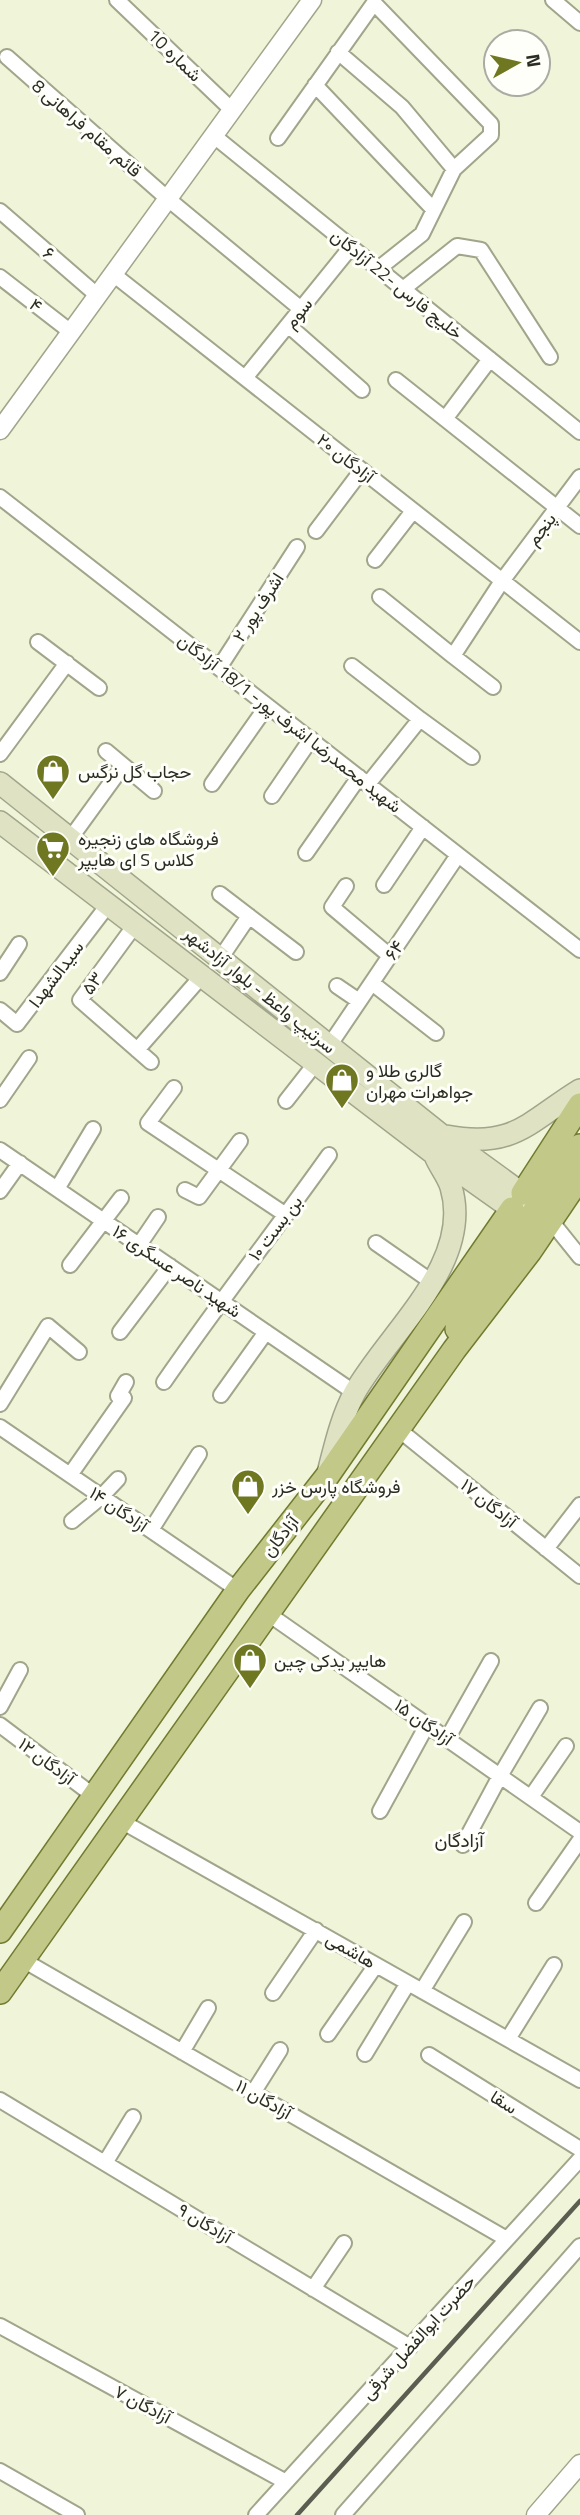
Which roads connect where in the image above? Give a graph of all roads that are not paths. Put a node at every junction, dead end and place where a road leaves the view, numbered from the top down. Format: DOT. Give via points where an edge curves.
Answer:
graph roads {
  1 [pos="117,0"];
  2 [pos="311,0"];
  3 [pos="554,0"];
  4 [pos="580,23"];
  5 [pos="338,52"];
  6 [pos="7,57"];
  7 [pos="315,85"];
  8 [pos="232,110"];
  9 [pos="214,136"];
  10 [pos="278,138"];
  11 [pos="454,169"];
  12 [pos="168,199"];
  13 [pos="433,208"];
  14 [pos="0,211"];
  15 [pos="351,247"];
  16 [pos="379,269"];
  17 [pos="113,274"];
  18 [pos="0,277"];
  19 [pos="403,289"];
  20 [pos="98,296"];
  21 [pos="301,309"];
  22 [pos="288,325"];
  23 [pos="71,332"];
  24 [pos="550,357"];
  25 [pos="491,359"];
  26 [pos="245,378"];
  27 [pos="396,380"];
  28 [pos="362,390"];
  29 [pos="445,419"];
  30 [pos="0,430"];
  31 [pos="580,432"];
  32 [pos="362,470"];
  33 [pos="580,477"];
  34 [pos="0,496"];
  35 [pos="558,508"];
  36 [pos="413,511"];
  37 [pos="580,526"];
  38 [pos="316,531"];
  39 [pos="297,547"];
  40 [pos="375,560"];
  41 [pos="502,581"];
  42 [pos="380,597"];
  43 [pos="38,642"];
  44 [pos="580,642"];
  45 [pos="453,656"];
  46 [pos="67,663"];
  47 [pos="352,666"];
  48 [pos="219,668"];
  49 [pos="493,687"];
  50 [pos="99,688"];
  51 [pos="267,706"];
  52 [pos="420,719"];
  53 [pos="311,739"];
  54 [pos="106,751"];
  55 [pos="0,754"];
  56 [pos="471,757"];
  57 [pos="123,766"];
  58 [pos="364,781"];
  59 [pos="0,783"];
  60 [pos="212,784"];
  61 [pos="153,791"];
  62 [pos="272,796"];
  63 [pos="0,822"];
  64 [pos="422,827"];
  65 [pos="70,839"];
  66 [pos="306,853"];
  67 [pos="458,855"];
  68 [pos="384,885"];
  69 [pos="346,886"];
  70 [pos="220,894"];
  71 [pos="108,905"];
  72 [pos="249,916"];
  73 [pos="135,925"];
  74 [pos="19,944"];
  75 [pos="580,950"];
  76 [pos="296,952"];
  77 [pos="390,956"];
  78 [pos="220,959"];
  79 [pos="0,974"];
  80 [pos="201,977"];
  81 [pos="372,983"];
  82 [pos="337,986"];
  83 [pos="359,1001"];
  84 [pos="0,1010"];
  85 [pos="437,1031"];
  86 [pos="329,1046"];
  87 [pos="137,1050"];
  88 [pos="29,1058"];
  89 [pos="150,1062"];
  90 [pos="316,1064"];
  91 [pos="174,1088"];
  92 [pos="580,1090"];
  93 [pos="0,1100"];
  94 [pos="286,1101"];
  95 [pos="580,1105"];
  96 [pos="93,1129"];
  97 [pos="240,1141"];
  98 [pos="437,1144"];
  99 [pos="580,1146"];
  100 [pos="0,1150"];
  101 [pos="329,1154"];
  102 [pos="20,1163"];
  103 [pos="219,1168"];
  104 [pos="580,1177"];
  105 [pos="57,1189"];
  106 [pos="185,1190"];
  107 [pos="0,1191"];
  108 [pos="121,1198"];
  109 [pos="530,1211"];
  110 [pos="286,1215"];
  111 [pos="158,1217"];
  112 [pos="103,1220"];
  113 [pos="376,1243"];
  114 [pos="139,1245"];
  115 [pos="580,1256"];
  116 [pos="70,1265"];
  117 [pos="170,1266"];
  118 [pos="432,1282"];
  119 [pos="220,1301"];
  120 [pos="120,1332"];
  121 [pos="266,1332"];
  122 [pos="79,1352"];
  123 [pos="126,1382"];
  124 [pos="164,1382"];
  125 [pos="355,1393"];
  126 [pos="221,1395"];
  127 [pos="0,1404"];
  128 [pos="0,1427"];
  129 [pos="398,1429"];
  130 [pos="200,1454"];
  131 [pos="70,1475"];
  132 [pos="328,1475"];
  133 [pos="118,1479"];
  134 [pos="102,1497"];
  135 [pos="580,1505"];
  136 [pos="72,1521"];
  137 [pos="151,1530"];
  138 [pos="546,1549"];
  139 [pos="580,1576"];
  140 [pos="238,1590"];
  141 [pos="267,1613"];
  142 [pos="204,1640"];
  143 [pos="491,1661"];
  144 [pos="230,1666"];
  145 [pos="20,1670"];
  146 [pos="167,1692"];
  147 [pos="0,1707"];
  148 [pos="540,1708"];
  149 [pos="194,1717"];
  150 [pos="427,1725"];
  151 [pos="0,1726"];
  152 [pos="447,1739"];
  153 [pos="566,1746"];
  154 [pos="500,1776"];
  155 [pos="94,1796"];
  156 [pos="531,1797"];
  157 [pos="380,1811"];
  158 [pos="121,1821"];
  159 [pos="580,1832"];
  160 [pos="580,1840"];
  161 [pos="463,1844"];
  162 [pos="536,1903"];
  163 [pos="464,1922"];
  164 [pos="316,1930"];
  165 [pos="0,1931"];
  166 [pos="23,1961"];
  167 [pos="376,1965"];
  168 [pos="554,1965"];
  169 [pos="408,1983"];
  170 [pos="422,1991"];
  171 [pos="0,1992"];
  172 [pos="273,1993"];
  173 [pos="208,2008"];
  174 [pos="328,2034"];
  175 [pos="508,2039"];
  176 [pos="280,2050"];
  177 [pos="182,2052"];
  178 [pos="365,2054"];
  179 [pos="429,2055"];
  180 [pos="577,2073"];
  181 [pos="253,2093"];
  182 [pos="0,2100"];
  183 [pos="133,2117"];
  184 [pos="580,2149"];
  185 [pos="580,2159"];
  186 [pos="105,2163"];
  187 [pos="505,2238"];
  188 [pos="344,2243"];
  189 [pos="580,2246"];
  190 [pos="313,2288"];
  191 [pos="0,2326"];
  192 [pos="410,2347"];
  193 [pos="580,2464"];
  194 [pos="0,2471"];
  195 [pos="286,2482"];
  196 [pos="77,2515"];
  197 [pos="256,2515"];
  198 [pos="343,2515"];
  199 [pos="536,2515"];
  1 -- 8 [label="street, شماره 10"];
  2 -- 8 [label="street"];
  3 -- 4 [label="street"];
  5 -- 7 [label="street"];
  5 -- 11 [label="street" via="402,107"];
  5 -- 11 [label="street" via="373,3 491,124 491,135"];
  6 -- 12 [label="street, 8 قائم مقام فراهانی"];
  7 -- 10 [label="street"];
  7 -- 13 [label="street"];
  8 -- 9 [label="street"];
  9 -- 12 [label="street"];
  9 -- 15 [label="street, خلیج فارس -22 آزادگان"];
  11 -- 13 [label="street"];
  12 -- 17 [label="street"];
  12 -- 21 [label="street, 8 قائم مقام فراهانی"];
  13 -- 16 [label="street" via="422,234"];
  14 -- 20 [label="street, ۶"];
  15 -- 16 [label="street, خلیج فارس -22 آزادگان"];
  15 -- 21 [label="street, سوم"];
  16 -- 19 [label="street, خلیج فارس -22 آزادگان"];
  17 -- 20 [label="street"];
  17 -- 26 [label="street, ۲۰ آزادگان"];
  18 -- 23 [label="street, ۴"];
  19 -- 24 [label="street" via="457,246 481,250"];
  19 -- 25 [label="street, خلیج فارس -22 آزادگان"];
  20 -- 23 [label="street"];
  21 -- 22 [label="street, سوم"];
  22 -- 26 [label="street, سوم"];
  22 -- 28 [label="street"];
  23 -- 30 [label="street"];
  25 -- 29 [label="street"];
  25 -- 31 [label="street, خلیج فارس -22 آزادگان"];
  26 -- 32 [label="street, ۲۰ آزادگان"];
  27 -- 29 [label="street"];
  29 -- 35 [label="street"];
  32 -- 36 [label="street, ۲۰ آزادگان"];
  32 -- 38 [label="street"];
  33 -- 35 [label="street, پنجم"];
  34 -- 48 [label="street, شهید محمدرضا اشرف پور- 18/1 آزادگان"];
  35 -- 37 [label="street"];
  35 -- 41 [label="street, پنجم"];
  36 -- 40 [label="street"];
  36 -- 41 [label="street, ۲۰ آزادگان"];
  39 -- 48 [label="street, ۲ اشرف پور"];
  41 -- 44 [label="street, ۲۰ آزادگان"];
  41 -- 45 [label="street, پنجم"];
  42 -- 45 [label="street"];
  43 -- 46 [label="street"];
  45 -- 49 [label="street"];
  46 -- 50 [label="street"];
  46 -- 55 [label="street"];
  47 -- 52 [label="street"];
  48 -- 51 [label="street, شهید محمدرضا اشرف پور- 18/1 آزادگان"];
  51 -- 53 [label="street, شهید محمدرضا اشرف پور- 18/1 آزادگان"];
  51 -- 60 [label="street"];
  52 -- 56 [label="street"];
  52 -- 58 [label="street"];
  53 -- 58 [label="street, شهید محمدرضا اشرف پور- 18/1 آزادگان"];
  53 -- 62 [label="street"];
  54 -- 57 [label="street"];
  57 -- 61 [label="street"];
  57 -- 65 [label="street"];
  58 -- 64 [label="street, شهید محمدرضا اشرف پور- 18/1 آزادگان"];
  58 -- 66 [label="street"];
  59 -- 65 [label="main road, سرتیپ واعظ - بلوار آزادشهر"];
  63 -- 71 [label="main road, سرتیپ واعظ - بلوار آزادشهر"];
  64 -- 67 [label="street, شهید محمدرضا اشرف پور- 18/1 آزادگان"];
  64 -- 68 [label="street"];
  65 -- 78 [label="main road, سرتیپ واعظ - بلوار آزادشهر"];
  67 -- 75 [label="street, شهید محمدرضا اشرف پور- 18/1 آزادگان"];
  67 -- 77 [label="street, ۶۴"];
  69 -- 77 [label="street" via="332,907"];
  70 -- 72 [label="street"];
  71 -- 73 [label="main road, سرتیپ واعظ - بلوار آزادشهر"];
  71 -- 84 [label="street, سیدالشهدا" via="17,1024"];
  72 -- 76 [label="street"];
  72 -- 78 [label="street"];
  73 -- 80 [label="main road, سرتیپ واعظ - بلوار آزادشهر"];
  73 -- 87 [label="street, ۵۳" via="80,999"];
  74 -- 79 [label="street"];
  77 -- 81 [label="street, ۶۴"];
  78 -- 86 [label="main road, سرتیپ واعظ - بلوار آزادشهر"];
  80 -- 87 [label="street"];
  80 -- 90 [label="main road, سرتیپ واعظ - بلوار آزادشهر"];
  81 -- 83 [label="street, ۶۴"];
  81 -- 85 [label="street"];
  82 -- 83 [label="street"];
  83 -- 86 [label="street, ۶۴"];
  86 -- 98 [label="main road, سرتیپ واعظ - بلوار آزادشهر"];
  87 -- 89 [label="street, ۵۳"];
  88 -- 93 [label="street"];
  90 -- 94 [label="street"];
  90 -- 98 [label="main road, سرتیپ واعظ - بلوار آزادشهر"];
  91 -- 103 [label="street" via="148,1123"];
  92 -- 98 [label="main road" via="514,1134"];
  95 -- 109 [label="main road, آزادگان"];
  96 -- 105 [label="street"];
  97 -- 103 [label="street"];
  98 -- 109 [label="main road, سرتیپ واعظ - بلوار آزادشهر"];
  98 -- 118 [label="main road" via="451,1186 454,1230 450,1250"];
  99 -- 109 [label="main road"];
  100 -- 102 [label="street, ۱۶ شهید ناصر عسگری"];
  101 -- 110 [label="street, بن بست ۱۰"];
  102 -- 105 [label="street, ۱۶ شهید ناصر عسگری"];
  102 -- 107 [label="street"];
  103 -- 106 [label="street" via="199,1197"];
  103 -- 110 [label="street"];
  104 -- 109 [label="main road, آزادگان"];
  105 -- 112 [label="street, ۱۶ شهید ناصر عسگری"];
  108 -- 112 [label="street"];
  109 -- 115 [label="street"];
  109 -- 129 [label="main road, آزادگان" via="454,1350"];
  109 -- 132 [label="main road, آزادگان"];
  110 -- 119 [label="street, بن بست ۱۰"];
  111 -- 114 [label="street"];
  112 -- 114 [label="street, ۱۶ شهید ناصر عسگری"];
  112 -- 116 [label="street"];
  113 -- 118 [label="street"];
  114 -- 117 [label="street, ۱۶ شهید ناصر عسگری"];
  117 -- 119 [label="street, ۱۶ شهید ناصر عسگری"];
  117 -- 120 [label="street"];
  118 -- 125 [label="main road"];
  119 -- 121 [label="street, ۱۶ شهید ناصر عسگری"];
  119 -- 124 [label="street, بن بست ۱۰"];
  121 -- 125 [label="street, ۱۶ شهید ناصر عسگری"];
  121 -- 126 [label="street"];
  122 -- 127 [label="street" via="48,1326"];
  123 -- 131 [label="street" via="118,1396 124,1398"];
  125 -- 132 [label="main road" via="338,1430"];
  128 -- 131 [label="street, ۱۴ آزادگان"];
  129 -- 138 [label="street, ۱۷ آزادگان"];
  129 -- 141 [label="main road, آزادگان"];
  130 -- 137 [label="street"];
  131 -- 134 [label="street, ۱۴ آزادگان"];
  132 -- 140 [label="main road, آزادگان"];
  133 -- 134 [label="street"];
  134 -- 136 [label="street"];
  134 -- 137 [label="street, ۱۴ آزادگان"];
  135 -- 138 [label="street"];
  137 -- 140 [label="street, ۱۴ آزادگان"];
  138 -- 139 [label="street, ۱۷ آزادگان"];
  140 -- 142 [label="main road, آزادگان"];
  141 -- 144 [label="main road, آزادگان"];
  141 -- 150 [label="street, ۱۵ آزادگان"];
  142 -- 144 [label="main road" via="208,1659"];
  142 -- 146 [label="main road, آزادگان"];
  143 -- 152 [label="street"];
  144 -- 149 [label="main road, آزادگان"];
  145 -- 147 [label="street"];
  146 -- 149 [label="main road" via="188,1693"];
  146 -- 155 [label="main road, آزادگان"];
  148 -- 154 [label="street"];
  149 -- 158 [label="main road, آزادگان"];
  150 -- 152 [label="street, ۱۵ آزادگان"];
  150 -- 157 [label="street"];
  151 -- 155 [label="street, ۱۲ آزادگان"];
  152 -- 154 [label="street, ۱۵ آزادگان"];
  153 -- 156 [label="street"];
  154 -- 156 [label="street, ۱۵ آزادگان"];
  154 -- 161 [label="street"];
  155 -- 165 [label="main road, آزادگان"];
  156 -- 159 [label="street, ۱۵ آزادگان"];
  158 -- 164 [label="street, هاشمی"];
  158 -- 166 [label="main road, آزادگان"];
  160 -- 162 [label="street"];
  163 -- 170 [label="street"];
  164 -- 167 [label="street, هاشمی"];
  164 -- 172 [label="street"];
  166 -- 171 [label="main road, آزادگان"];
  166 -- 177 [label="street, ۱۱ آزادگان"];
  167 -- 169 [label="street, هاشمی"];
  167 -- 174 [label="street"];
  168 -- 175 [label="street"];
  169 -- 170 [label="street, هاشمی"];
  169 -- 178 [label="street"];
  170 -- 175 [label="street, هاشمی"];
  173 -- 177 [label="street"];
  175 -- 180 [label="street, هاشمی"];
  176 -- 181 [label="street"];
  177 -- 181 [label="street, ۱۱ آزادگان"];
  179 -- 184 [label="street, سقا"];
  181 -- 187 [label="street, ۱۱ آزادگان"];
  182 -- 186 [label="street, ۹ آزادگان"];
  183 -- 186 [label="street"];
  185 -- 187 [label="street, حضرت ابوالفضل شرقی"];
  186 -- 190 [label="street, ۹ آزادگان"];
  187 -- 192 [label="street, حضرت ابوالفضل شرقی"];
  188 -- 190 [label="street"];
  189 -- 198 [label="street"];
  190 -- 192 [label="street, ۹ آزادگان"];
  191 -- 195 [label="street, ۷ آزادگان"];
  192 -- 195 [label="street, حضرت ابوالفضل شرقی"];
  193 -- 199 [label="street"];
  194 -- 196 [label="street"];
  195 -- 197 [label="street, حضرت ابوالفضل شرقی"];
}
